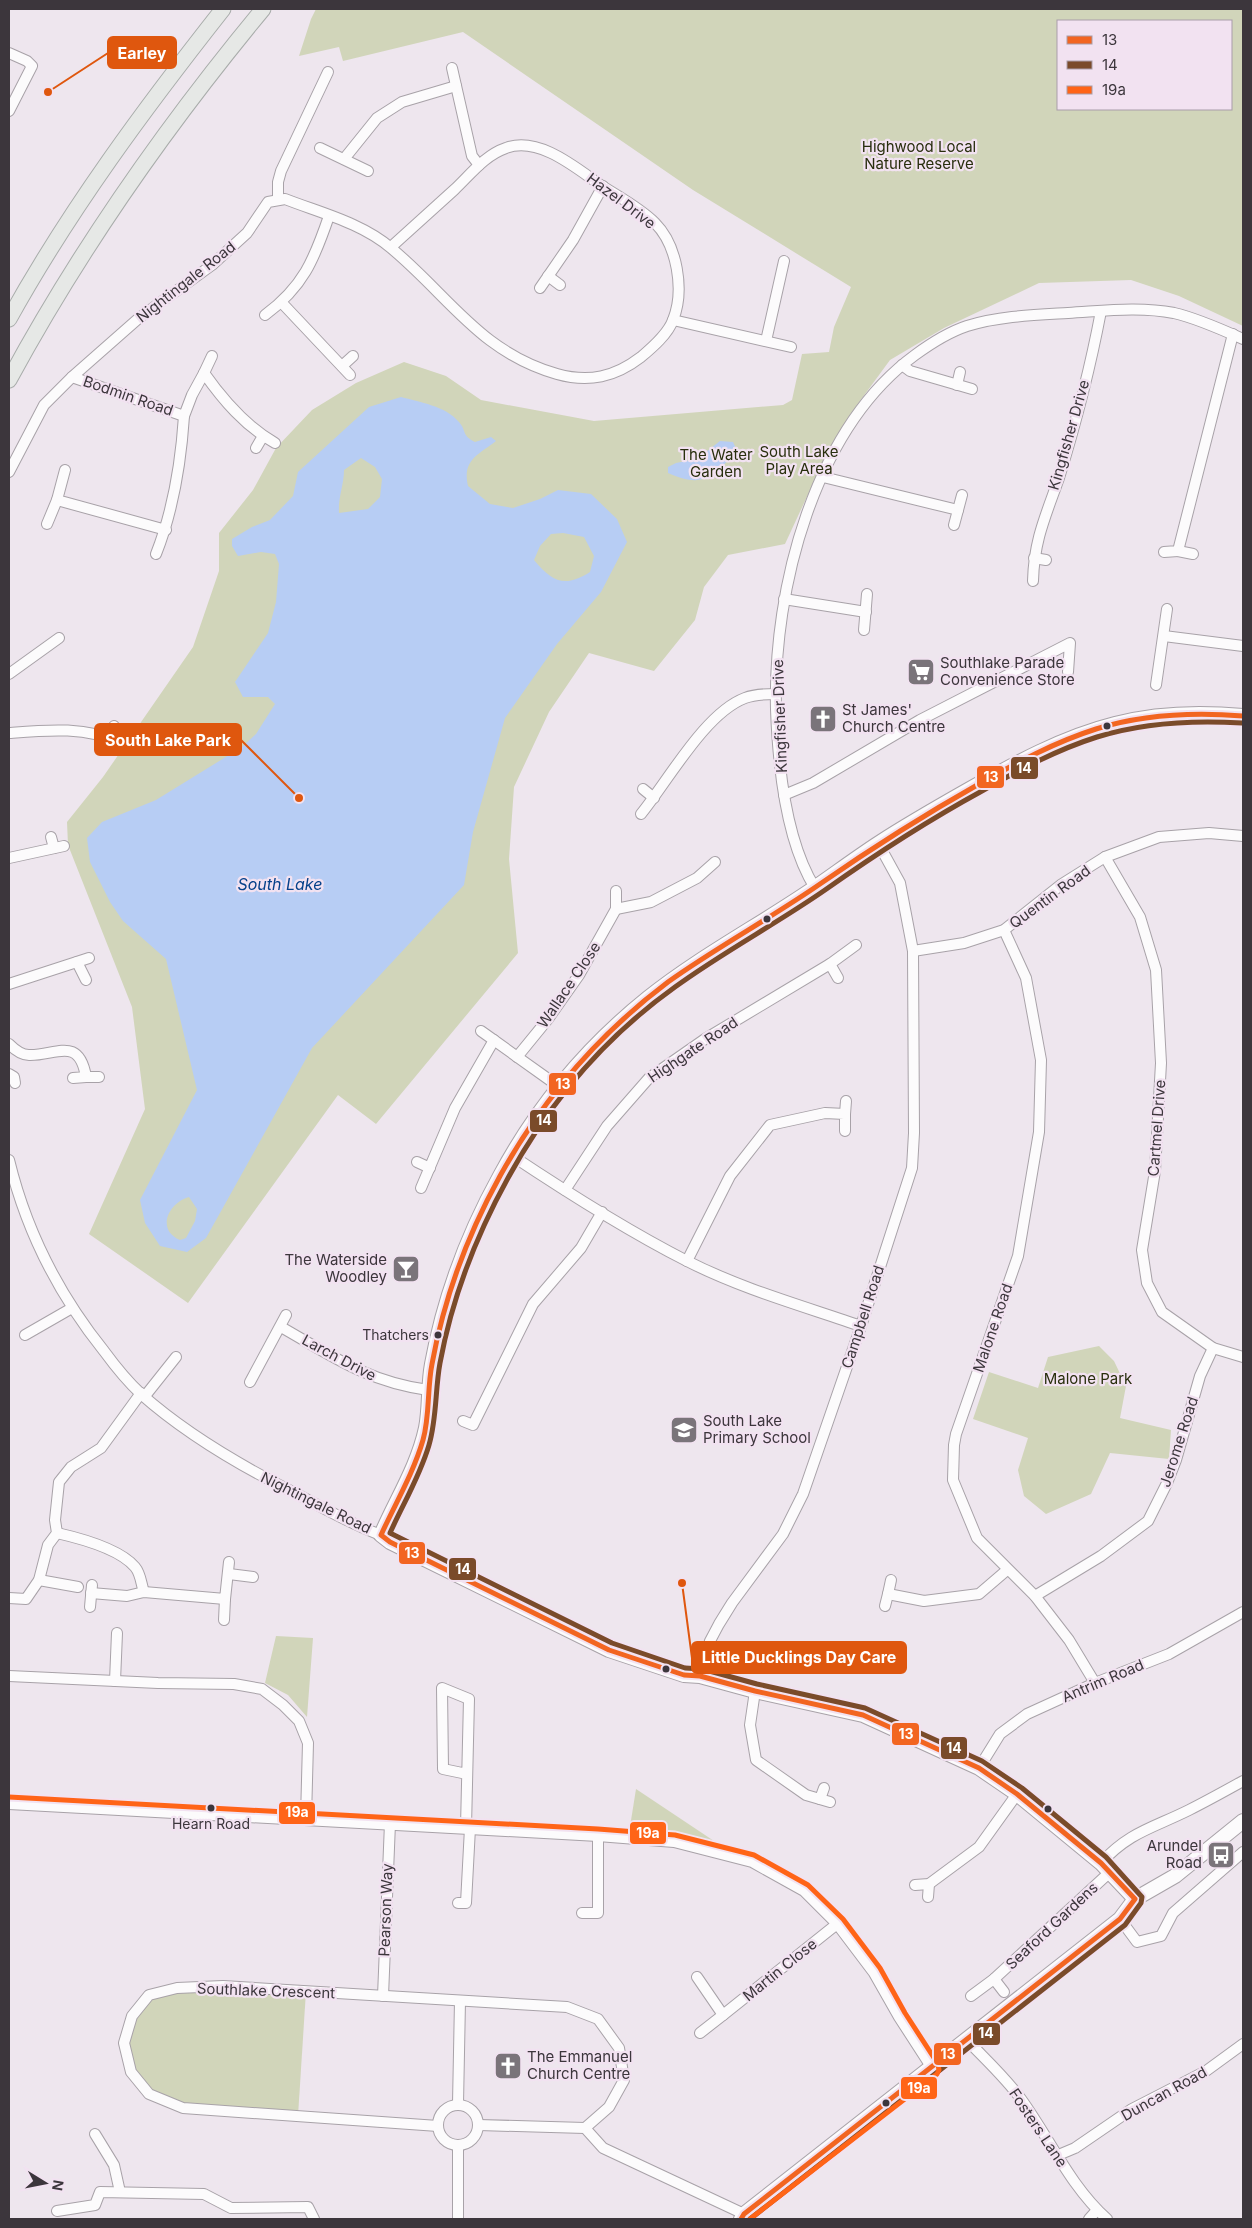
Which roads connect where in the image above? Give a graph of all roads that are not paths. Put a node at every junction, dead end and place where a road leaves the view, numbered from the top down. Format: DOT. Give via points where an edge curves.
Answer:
graph roads {
  1 [pos="223,9"];
  2 [pos="263,9"];
  3 [pos="9,53"];
  4 [pos="452,68"];
  5 [pos="328,72"];
  6 [pos="456,86"];
  7 [pos="9,111"];
  8 [pos="320,148"];
  9 [pos="344,160"];
  10 [pos="479,165"];
  11 [pos="368,171"];
  12 [pos="603,186"];
  13 [pos="278,199"];
  14 [pos="329,216"];
  15 [pos="390,247"];
  16 [pos="784,261"];
  17 [pos="548,276"];
  18 [pos="560,285"];
  19 [pos="540,288"];
  20 [pos="282,303"];
  21 [pos="1101,311"];
  22 [pos="265,315"];
  23 [pos="9,319"];
  24 [pos="673,320"];
  25 [pos="1233,334"];
  26 [pos="1243,339"];
  27 [pos="766,341"];
  28 [pos="791,347"];
  29 [pos="212,356"];
  30 [pos="353,356"];
  31 [pos="902,365"];
  32 [pos="342,366"];
  33 [pos="960,372"];
  34 [pos="204,373"];
  35 [pos="350,375"];
  36 [pos="72,377"];
  37 [pos="9,380"];
  38 [pos="957,385"];
  39 [pos="972,389"];
  40 [pos="184,416"];
  41 [pos="264,436"];
  42 [pos="275,443"];
  43 [pos="256,448"];
  44 [pos="65,470"];
  45 [pos="9,472"];
  46 [pos="823,477"];
  47 [pos="962,496"];
  48 [pos="57,500"];
  49 [pos="958,510"];
  50 [pos="47,524"];
  51 [pos="954,525"];
  52 [pos="166,530"];
  53 [pos="1178,551"];
  54 [pos="1164,552"];
  55 [pos="156,554"];
  56 [pos="1193,554"];
  57 [pos="1034,558"];
  58 [pos="1046,560"];
  59 [pos="1033,581"];
  60 [pos="867,594"];
  61 [pos="784,599"];
  62 [pos="1167,610"];
  63 [pos="866,612"];
  64 [pos="864,630"];
  65 [pos="1164,636"];
  66 [pos="59,638"];
  67 [pos="1243,646"];
  68 [pos="1068,672"];
  69 [pos="9,674"];
  70 [pos="1156,685"];
  71 [pos="776,694"];
  72 [pos="1243,716"];
  73 [pos="114,726"];
  74 [pos="9,733"];
  75 [pos="110,738"];
  76 [pos="121,742"];
  77 [pos="642,789"];
  78 [pos="784,795"];
  79 [pos="654,798"];
  80 [pos="641,814"];
  81 [pos="1243,836"];
  82 [pos="50,837"];
  83 [pos="878,843"];
  84 [pos="64,846"];
  85 [pos="54,848"];
  86 [pos="1105,857"];
  87 [pos="9,858"];
  88 [pos="715,862"];
  89 [pos="814,888"];
  90 [pos="616,891"];
  91 [pos="616,909"];
  92 [pos="1004,930"];
  93 [pos="856,945"];
  94 [pos="913,951"];
  95 [pos="89,958"];
  96 [pos="77,962"];
  97 [pos="830,964"];
  98 [pos="838,978"];
  99 [pos="86,980"];
  100 [pos="9,984"];
  101 [pos="481,1031"];
  102 [pos="494,1040"];
  103 [pos="9,1044"];
  104 [pos="517,1057"];
  105 [pos="86,1077"];
  106 [pos="99,1077"];
  107 [pos="73,1078"];
  108 [pos="558,1086"];
  109 [pos="846,1101"];
  110 [pos="845,1114"];
  111 [pos="845,1131"];
  112 [pos="511,1156"];
  113 [pos="9,1160"];
  114 [pos="417,1162"];
  115 [pos="430,1168"];
  116 [pos="11,1181"];
  117 [pos="421,1188"];
  118 [pos="565,1190"];
  119 [pos="602,1212"];
  120 [pos="687,1261"];
  121 [pos="72,1308"];
  122 [pos="286,1316"];
  123 [pos="861,1326"];
  124 [pos="280,1327"];
  125 [pos="25,1336"];
  126 [pos="1214,1348"];
  127 [pos="176,1357"];
  128 [pos="1243,1357"];
  129 [pos="250,1382"];
  130 [pos="428,1390"];
  131 [pos="143,1395"];
  132 [pos="463,1421"];
  133 [pos="57,1533"];
  134 [pos="381,1535"];
  135 [pos="229,1562"];
  136 [pos="1007,1570"];
  137 [pos="229,1574"];
  138 [pos="253,1577"];
  139 [pos="39,1580"];
  140 [pos="892,1580"];
  141 [pos="78,1587"];
  142 [pos="144,1592"];
  143 [pos="888,1594"];
  144 [pos="1035,1596"];
  145 [pos="9,1598"];
  146 [pos="225,1599"];
  147 [pos="885,1606"];
  148 [pos="90,1607"];
  149 [pos="1243,1612"];
  150 [pos="224,1620"];
  151 [pos="117,1633"];
  152 [pos="9,1676"];
  153 [pos="700,1676"];
  154 [pos="116,1681"];
  155 [pos="1095,1683"];
  156 [pos="755,1691"];
  157 [pos="979,1768"];
  158 [pos="467,1774"];
  159 [pos="1243,1781"];
  160 [pos="824,1788"];
  161 [pos="1017,1794"];
  162 [pos="9,1804"];
  163 [pos="306,1818"];
  164 [pos="1243,1821"];
  165 [pos="390,1823"];
  166 [pos="468,1828"];
  167 [pos="598,1836"];
  168 [pos="1243,1852"];
  169 [pos="1106,1867"];
  170 [pos="929,1884"];
  171 [pos="915,1885"];
  172 [pos="928,1897"];
  173 [pos="1135,1899"];
  174 [pos="466,1903"];
  175 [pos="582,1913"];
  176 [pos="1120,1919"];
  177 [pos="837,1924"];
  178 [pos="697,1977"];
  179 [pos="994,1979"];
  180 [pos="1004,1992"];
  181 [pos="383,1996"];
  182 [pos="971,1996"];
  183 [pos="460,2001"];
  184 [pos="723,2015"];
  185 [pos="700,2033"];
  186 [pos="967,2040"];
  187 [pos="1243,2044"];
  188 [pos="932,2068"];
  189 [pos="458,2104"];
  190 [pos="479,2125"];
  191 [pos="438,2126"];
  192 [pos="585,2128"];
  193 [pos="95,2134"];
  194 [pos="458,2146"];
  195 [pos="1056,2156"];
  196 [pos="120,2192"];
  197 [pos="1098,2210"];
  198 [pos="57,2211"];
  199 [pos="743,2217"];
  200 [pos="314,2219"];
  201 [pos="458,2219"];
  202 [pos="1089,2219"];
  203 [pos="1108,2219"];
  1 -- 23 [label="main road" via="107,162"];
  2 -- 37 [label="main road" via="141,166 78,260"];
  3 -- 7 [label="street" via="27,60 32,66"];
  4 -- 6 [label="street"];
  5 -- 13 [label="street" via="281,172"];
  6 -- 9 [label="street" via="402,102 376,118"];
  6 -- 10 [label="street" via="472,156"];
  8 -- 9 [label="street"];
  9 -- 11 [label="street"];
  10 -- 12 [label="street, Hazel Drive" via="507,147 538,148"];
  10 -- 15 [label="street, Hazel Drive"];
  12 -- 17 [label="street" via="573,240"];
  12 -- 24 [label="street, Hazel Drive" via="654,222 669,242 679,294"];
  13 -- 14 [label="street, Hazel Drive"];
  13 -- 36 [label="street, Nightingale Road" via="268,202 247,233 212,265 138,318"];
  14 -- 15 [label="street, Hazel Drive" via="369,232"];
  14 -- 20 [label="street" via="316,256"];
  15 -- 24 [label="street, Hazel Drive" via="481,336 520,361 558,375 589,380 625,369 652,348"];
  16 -- 27 [label="street"];
  17 -- 18 [label="street"];
  17 -- 19 [label="street"];
  20 -- 22 [label="street"];
  20 -- 32 [label="street"];
  21 -- 25 [label="street, Kingfisher Drive" via="1174,313"];
  21 -- 31 [label="street, Kingfisher Drive" via="1010,317 966,326 931,343"];
  21 -- 57 [label="street, Kingfisher Drive" via="1059,477 1039,531"];
  24 -- 27 [label="street"];
  25 -- 26 [label="street, Kingfisher Drive"];
  25 -- 53 [label="street"];
  27 -- 28 [label="street"];
  29 -- 34 [label="street, Bodmin Road"];
  30 -- 32 [label="street"];
  31 -- 38 [label="street" via="910,371"];
  31 -- 46 [label="street, Kingfisher Drive" via="882,382 861,409"];
  32 -- 35 [label="street"];
  33 -- 38 [label="street"];
  34 -- 40 [label="street, Bodmin Road"];
  34 -- 41 [label="street" via="224,401"];
  36 -- 40 [label="street, Bodmin Road"];
  36 -- 45 [label="street, Nightingale Road" via="44,405"];
  38 -- 39 [label="street"];
  40 -- 52 [label="street, Bodmin Road" via="183,439"];
  41 -- 42 [label="street"];
  41 -- 43 [label="street"];
  44 -- 48 [label="street"];
  46 -- 49 [label="street"];
  46 -- 61 [label="street, Kingfisher Drive" via="802,530"];
  47 -- 49 [label="street"];
  48 -- 50 [label="street"];
  48 -- 52 [label="street"];
  49 -- 51 [label="street"];
  52 -- 55 [label="street, Bodmin Road"];
  53 -- 54 [label="street"];
  53 -- 56 [label="street"];
  57 -- 58 [label="street"];
  57 -- 59 [label="street, Kingfisher Drive"];
  60 -- 63 [label="street"];
  61 -- 63 [label="street"];
  61 -- 71 [label="street, Kingfisher Drive"];
  62 -- 65 [label="street"];
  63 -- 64 [label="street"];
  65 -- 67 [label="street"];
  65 -- 70 [label="street"];
  66 -- 69 [label="street"];
  68 -- 78 [label="street" via="1070,643 920,720 813,783"];
  71 -- 78 [label="street, Kingfisher Drive"];
  71 -- 79 [label="street" via="745,698 728,708 681,759"];
  72 -- 83 [label="street" via="1191,713 1151,717 1114,724 1060,742 998,773"];
  73 -- 75 [label="street"];
  74 -- 75 [label="street" via="65,729"];
  75 -- 76 [label="street"];
  77 -- 79 [label="street"];
  78 -- 89 [label="street, Kingfisher Drive" via="796,842"];
  79 -- 80 [label="street"];
  81 -- 86 [label="street, Quentin Road" via="1210,833 1159,837"];
  82 -- 85 [label="street"];
  83 -- 89 [label="street"];
  83 -- 94 [label="street, Campbell Road" via="900,883"];
  84 -- 85 [label="street"];
  85 -- 87 [label="street"];
  86 -- 92 [label="street, Quentin Road" via="1062,884"];
  86 -- 126 [label="street, Cartmel Drive" via="1140,917 1156,970 1162,1063 1155,1171 1142,1250 1147,1283 1162,1312"];
  88 -- 91 [label="street" via="697,878 651,902"];
  89 -- 108 [label="street" via="687,969 647,999 588,1053"];
  90 -- 91 [label="street, Wallace Close"];
  91 -- 104 [label="street, Wallace Close" via="579,975"];
  92 -- 94 [label="street, Quentin Road" via="964,943"];
  92 -- 136 [label="street, Malone Road" via="1026,978 1041,1060 1039,1132 1018,1256 956,1434 953,1480 977,1538"];
  93 -- 97 [label="street, Highgate Road"];
  94 -- 123 [label="street, Campbell Road" via="912,1168"];
  95 -- 96 [label="street"];
  96 -- 99 [label="street"];
  96 -- 100 [label="street"];
  97 -- 98 [label="street"];
  97 -- 118 [label="street, Highgate Road" via="705,1039 649,1078 607,1126"];
  101 -- 102 [label="street"];
  102 -- 104 [label="street"];
  102 -- 115 [label="street" via="455,1108"];
  103 -- 105 [label="street" via="28,1055 65,1049 77,1055"];
  104 -- 108 [label="street"];
  105 -- 106 [label="street"];
  105 -- 107 [label="street"];
  108 -- 112 [label="street"];
  109 -- 110 [label="street"];
  110 -- 111 [label="street"];
  110 -- 120 [label="street" via="825,1113 770,1125 730,1176"];
  112 -- 118 [label="street"];
  112 -- 130 [label="street" via="462,1258 438,1340"];
  113 -- 116 [label="street, Nightingale Road"];
  114 -- 115 [label="street"];
  115 -- 117 [label="street"];
  116 -- 121 [label="street, Nightingale Road" via="57,1284"];
  118 -- 119 [label="street"];
  119 -- 120 [label="street"];
  119 -- 132 [label="street" via="581,1248 533,1304 474,1425"];
  120 -- 123 [label="street" via="750,1288"];
  121 -- 125 [label="street"];
  121 -- 131 [label="street, Nightingale Road" via="111,1360"];
  122 -- 124 [label="street"];
  123 -- 153 [label="street, Campbell Road" via="803,1494 783,1534 719,1624 710,1641"];
  124 -- 129 [label="street"];
  124 -- 130 [label="street, Larch Drive" via="371,1377"];
  126 -- 128 [label="street, Cartmel Drive"];
  126 -- 144 [label="street, Jerome Road" via="1200,1376 1176,1460 1148,1521 1101,1556"];
  127 -- 131 [label="street"];
  130 -- 134 [label="street" via="426,1428 414,1466"];
  131 -- 133 [label="street" via="101,1448 71,1467 59,1482 54,1520"];
  131 -- 134 [label="street, Nightingale Road" via="183,1427 246,1468"];
  133 -- 139 [label="street" via="48,1545"];
  133 -- 142 [label="street" via="98,1545 132,1564"];
  134 -- 153 [label="street, Nightingale Road" via="609,1650 684,1675"];
  135 -- 137 [label="street"];
  136 -- 143 [label="street" via="979,1594 924,1601"];
  136 -- 144 [label="street, Malone Road"];
  137 -- 138 [label="street"];
  137 -- 146 [label="street"];
  139 -- 141 [label="street"];
  139 -- 145 [label="street" via="26,1600"];
  140 -- 143 [label="street"];
  142 -- 146 [label="street"];
  142 -- 148 [label="street" via="127,1596 91,1589"];
  143 -- 147 [label="street"];
  144 -- 155 [label="street, Malone Road" via="1069,1640"];
  146 -- 150 [label="street"];
  149 -- 155 [label="street, Antrim Road" via="1169,1654"];
  151 -- 154 [label="street"];
  152 -- 154 [label="street"];
  153 -- 156 [label="street, Nightingale Road"];
  154 -- 163 [label="street" via="234,1684 262,1689 299,1721 308,1743"];
  155 -- 157 [label="street, Antrim Road" via="1027,1714 1000,1734"];
  156 -- 157 [label="street, Nightingale Road" via="863,1715"];
  156 -- 160 [label="street" via="750,1725 756,1760 806,1795 825,1800"];
  157 -- 161 [label="street, Nightingale Road"];
  158 -- 158 [label="street" via="469,1699 440,1687 444,1770"];
  158 -- 166 [label="street"];
  159 -- 169 [label="street, Seaford Gardens" via="1133,1835 1116,1847"];
  161 -- 169 [label="street, Nightingale Road"];
  161 -- 170 [label="street" via="980,1847"];
  162 -- 163 [label="street"];
  163 -- 165 [label="street"];
  164 -- 173 [label="street" via="1175,1876"];
  165 -- 166 [label="street"];
  165 -- 181 [label="street, Pearson Way"];
  166 -- 167 [label="street"];
  166 -- 174 [label="street"];
  167 -- 175 [label="street" via="598,1913"];
  167 -- 177 [label="street" via="674,1842 752,1862 804,1891"];
  168 -- 176 [label="street" via="1173,1913 1161,1936 1137,1942"];
  169 -- 173 [label="street, Nightingale Road"];
  169 -- 179 [label="street, Seaford Gardens"];
  170 -- 171 [label="street"];
  170 -- 172 [label="street"];
  173 -- 176 [label="street"];
  176 -- 186 [label="street"];
  177 -- 184 [label="street, Martin Close"];
  177 -- 188 [label="street" via="874,1973"];
  178 -- 184 [label="street"];
  179 -- 180 [label="street, Seaford Gardens"];
  179 -- 182 [label="street, Seaford Gardens"];
  181 -- 183 [label="street, Southlake Crescent"];
  181 -- 191 [label="street, Southlake Crescent" via="223,1986 177,1988 149,1995 132,2016 124,2043 131,2072 149,2094 182,2108"];
  183 -- 189 [label="street"];
  183 -- 192 [label="street, Southlake Crescent" via="566,2007 598,2019 619,2048 624,2080 609,2107"];
  184 -- 185 [label="street, Martin Close"];
  186 -- 188 [label="street"];
  186 -- 195 [label="street, Fosters Lane" via="1021,2099"];
  187 -- 195 [label="street, Duncan Road" via="1206,2071 1132,2109 1075,2148"];
  188 -- 199 [label="street"];
  189 -- 190 [label="street" via="472,2110"];
  189 -- 191 [label="street" via="444,2110"];
  190 -- 192 [label="street"];
  190 -- 194 [label="street" via="473,2139"];
  191 -- 194 [label="street" via="443,2139"];
  192 -- 199 [label="street" via="603,2148"];
  193 -- 196 [label="street" via="114,2165"];
  194 -- 201 [label="street"];
  195 -- 197 [label="street, Fosters Lane"];
  196 -- 198 [label="street" via="100,2192 95,2205"];
  196 -- 200 [label="street" via="204,2194 231,2208 308,2207"];
  197 -- 202 [label="street"];
  197 -- 203 [label="street, Fosters Lane"];
}
